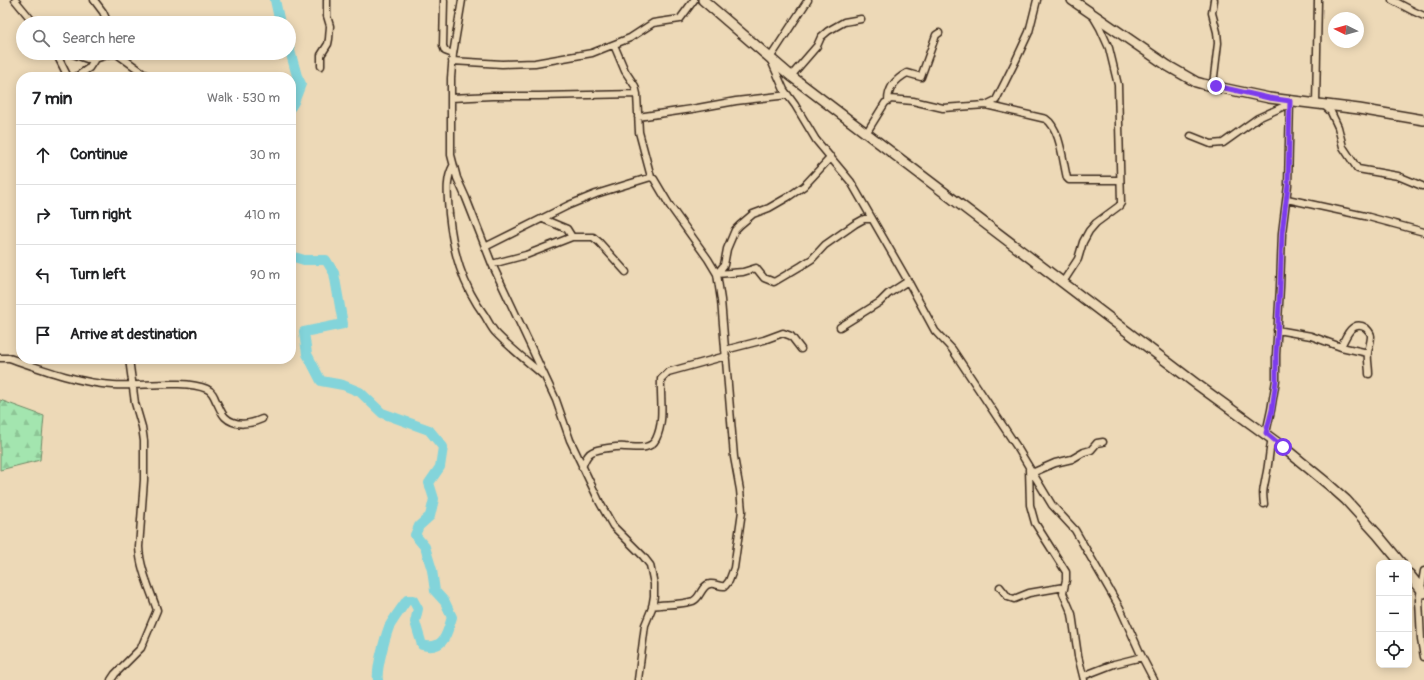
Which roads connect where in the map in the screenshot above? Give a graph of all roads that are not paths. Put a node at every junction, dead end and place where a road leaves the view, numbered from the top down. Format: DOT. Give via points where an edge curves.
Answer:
graph roads {
  1 [pos="15,0"];
  2 [pos="94,0"];
  3 [pos="327,0"];
  4 [pos="444,0"];
  5 [pos="462,0"];
  6 [pos="694,0"];
  7 [pos="703,0"];
  8 [pos="808,0"];
  9 [pos="1037,0"];
  10 [pos="1072,0"];
  11 [pos="1214,0"];
  12 [pos="1318,0"];
  13 [pos="1392,0"];
  14 [pos="1091,13"];
  15 [pos="28,16"];
  16 [pos="105,16"];
  17 [pos="1424,16"];
  18 [pos="861,19"];
  19 [pos="939,33"];
  20 [pos="614,45"];
  21 [pos="453,54"];
  22 [pos="770,58"];
  23 [pos="59,60"];
  24 [pos="94,60"];
  25 [pos="125,60"];
  26 [pos="452,61"];
  27 [pos="321,66"];
  28 [pos="65,72"];
  29 [pos="83,72"];
  30 [pos="142,72"];
  31 [pos="791,76"];
  32 [pos="1213,85"];
  33 [pos="637,94"];
  34 [pos="788,94"];
  35 [pos="451,98"];
  36 [pos="888,101"];
  37 [pos="1290,103"];
  38 [pos="986,105"];
  39 [pos="1320,105"];
  40 [pos="638,117"];
  41 [pos="1424,120"];
  42 [pos="867,132"];
  43 [pos="1191,136"];
  44 [pos="831,157"];
  45 [pos="453,166"];
  46 [pos="650,177"];
  47 [pos="1120,180"];
  48 [pos="1422,186"];
  49 [pos="1287,199"];
  50 [pos="543,219"];
  51 [pos="872,219"];
  52 [pos="1424,232"];
  53 [pos="572,237"];
  54 [pos="485,247"];
  55 [pos="492,264"];
  56 [pos="626,272"];
  57 [pos="717,274"];
  58 [pos="908,281"];
  59 [pos="1063,282"];
  60 [pos="840,327"];
  61 [pos="1277,330"];
  62 [pos="1341,347"];
  63 [pos="800,349"];
  64 [pos="725,353"];
  65 [pos="1368,354"];
  66 [pos="0,358"];
  67 [pos="16,360"];
  68 [pos="28,364"];
  69 [pos="130,364"];
  70 [pos="1369,374"];
  71 [pos="546,377"];
  72 [pos="132,385"];
  73 [pos="262,419"];
  74 [pos="1269,436"];
  75 [pos="1103,442"];
  76 [pos="582,467"];
  77 [pos="1031,470"];
  78 [pos="1264,504"];
  79 [pos="1399,560"];
  80 [pos="1424,571"];
  81 [pos="1412,578"];
  82 [pos="1000,587"];
  83 [pos="1064,587"];
  84 [pos="1422,591"];
  85 [pos="652,606"];
  86 [pos="1142,657"];
  87 [pos="1424,657"];
  88 [pos="1083,678"];
  89 [pos="111,680"];
  90 [pos="638,680"];
  91 [pos="1154,680"];
  1 -- 15 [label="street"];
  2 -- 16 [label="street"];
  3 -- 27 [label="street" via="329,39 320,55"];
  4 -- 21 [label="street" via="443,46 445,51"];
  5 -- 21 [label="street"];
  6 -- 20 [label="street" via="680,19 653,23"];
  7 -- 22 [label="street"];
  8 -- 22 [label="street"];
  9 -- 38 [label="street" via="1029,32 1016,60 996,100"];
  10 -- 14 [label="street"];
  11 -- 32 [label="street" via="1212,13 1218,43"];
  12 -- 39 [label="street"];
  13 -- 17 [label="street"];
  14 -- 32 [label="street" via="1168,66 1196,82"];
  14 -- 47 [label="street" via="1109,48 1118,85"];
  18 -- 31 [label="street" via="844,22 828,31"];
  19 -- 36 [label="street" via="920,77 907,73 896,79 888,94"];
  20 -- 26 [label="street" via="592,54 535,63"];
  20 -- 33 [label="street"];
  21 -- 26 [label="street"];
  22 -- 31 [label="street"];
  22 -- 34 [label="street"];
  23 -- 28 [label="street"];
  24 -- 29 [label="street"];
  25 -- 30 [label="street"];
  26 -- 35 [label="street"];
  31 -- 42 [label="street"];
  32 -- 37 [label="street"];
  33 -- 35 [label="street"];
  33 -- 40 [label="street"];
  34 -- 40 [label="street"];
  34 -- 44 [label="street" via="816,140"];
  35 -- 45 [label="street"];
  36 -- 38 [label="street" via="913,101 943,108"];
  36 -- 42 [label="street"];
  37 -- 39 [label="street"];
  37 -- 43 [label="street" via="1258,118 1223,143 1211,144"];
  37 -- 49 [label="street"];
  38 -- 47 [label="street" via="1050,122 1059,141 1069,180"];
  39 -- 41 [label="street"];
  39 -- 48 [label="street" via="1331,112 1343,147 1356,168 1398,176"];
  40 -- 46 [label="street"];
  42 -- 59 [label="street"];
  44 -- 51 [label="street" via="851,182"];
  44 -- 57 [label="street" via="804,186 769,208 753,214 740,225 727,249 724,264"];
  45 -- 54 [label="street"];
  45 -- 71 [label="street" via="447,190 453,245 465,283 495,331"];
  46 -- 50 [label="street" via="596,194"];
  46 -- 57 [label="street" via="654,179"];
  47 -- 59 [label="street" via="1119,206 1089,231 1078,259"];
  49 -- 52 [label="street"];
  49 -- 61 [label="street" via="1282,233"];
  50 -- 53 [label="street" via="567,229"];
  50 -- 54 [label="street"];
  51 -- 57 [label="street" via="864,219 855,224 801,266 774,282 764,278 756,268"];
  51 -- 58 [label="street"];
  53 -- 55 [label="street" via="526,255"];
  53 -- 56 [label="street" via="593,238"];
  54 -- 55 [label="street"];
  55 -- 71 [label="street"];
  57 -- 64 [label="street"];
  58 -- 60 [label="street"];
  58 -- 77 [label="street" via="935,331 952,349"];
  59 -- 74 [label="street" via="1209,394"];
  61 -- 62 [label="street" via="1311,336"];
  61 -- 74 [label="street" via="1276,380"];
  62 -- 65 [label="street"];
  62 -- 65 [label="street" via="1348,331 1353,327 1363,327 1371,336"];
  63 -- 64 [label="street" via="791,336 783,333"];
  64 -- 76 [label="street" via="668,372 661,379 663,399 660,425 655,441 649,446 615,447 592,452"];
  64 -- 85 [label="street" via="734,457 742,510 732,575 725,586 710,584 692,601"];
  65 -- 70 [label="street"];
  66 -- 67 [label="street"];
  68 -- 72 [label="street" via="76,379 112,385"];
  69 -- 72 [label="street"];
  71 -- 76 [label="street"];
  72 -- 73 [label="street" via="179,384 207,389 230,421 239,424"];
  72 -- 89 [label="street" via="142,427 145,457 139,547 141,568 157,610 142,648"];
  74 -- 78 [label="street" via="1262,494"];
  74 -- 79 [label="street" via="1346,500"];
  75 -- 77 [label="street" via="1097,443 1091,450 1072,459"];
  76 -- 85 [label="street" via="613,526 650,565 654,584"];
  77 -- 83 [label="street" via="1030,505 1035,523 1066,572"];
  77 -- 86 [label="street" via="1052,505 1075,530 1120,608"];
  80 -- 84 [label="street"];
  81 -- 84 [label="street"];
  82 -- 83 [label="street" via="1008,597 1014,599"];
  83 -- 88 [label="street" via="1074,620"];
  84 -- 87 [label="street" via="1419,618"];
  85 -- 90 [label="street" via="645,625"];
  86 -- 88 [label="street" via="1114,664"];
  86 -- 91 [label="street"];
}
